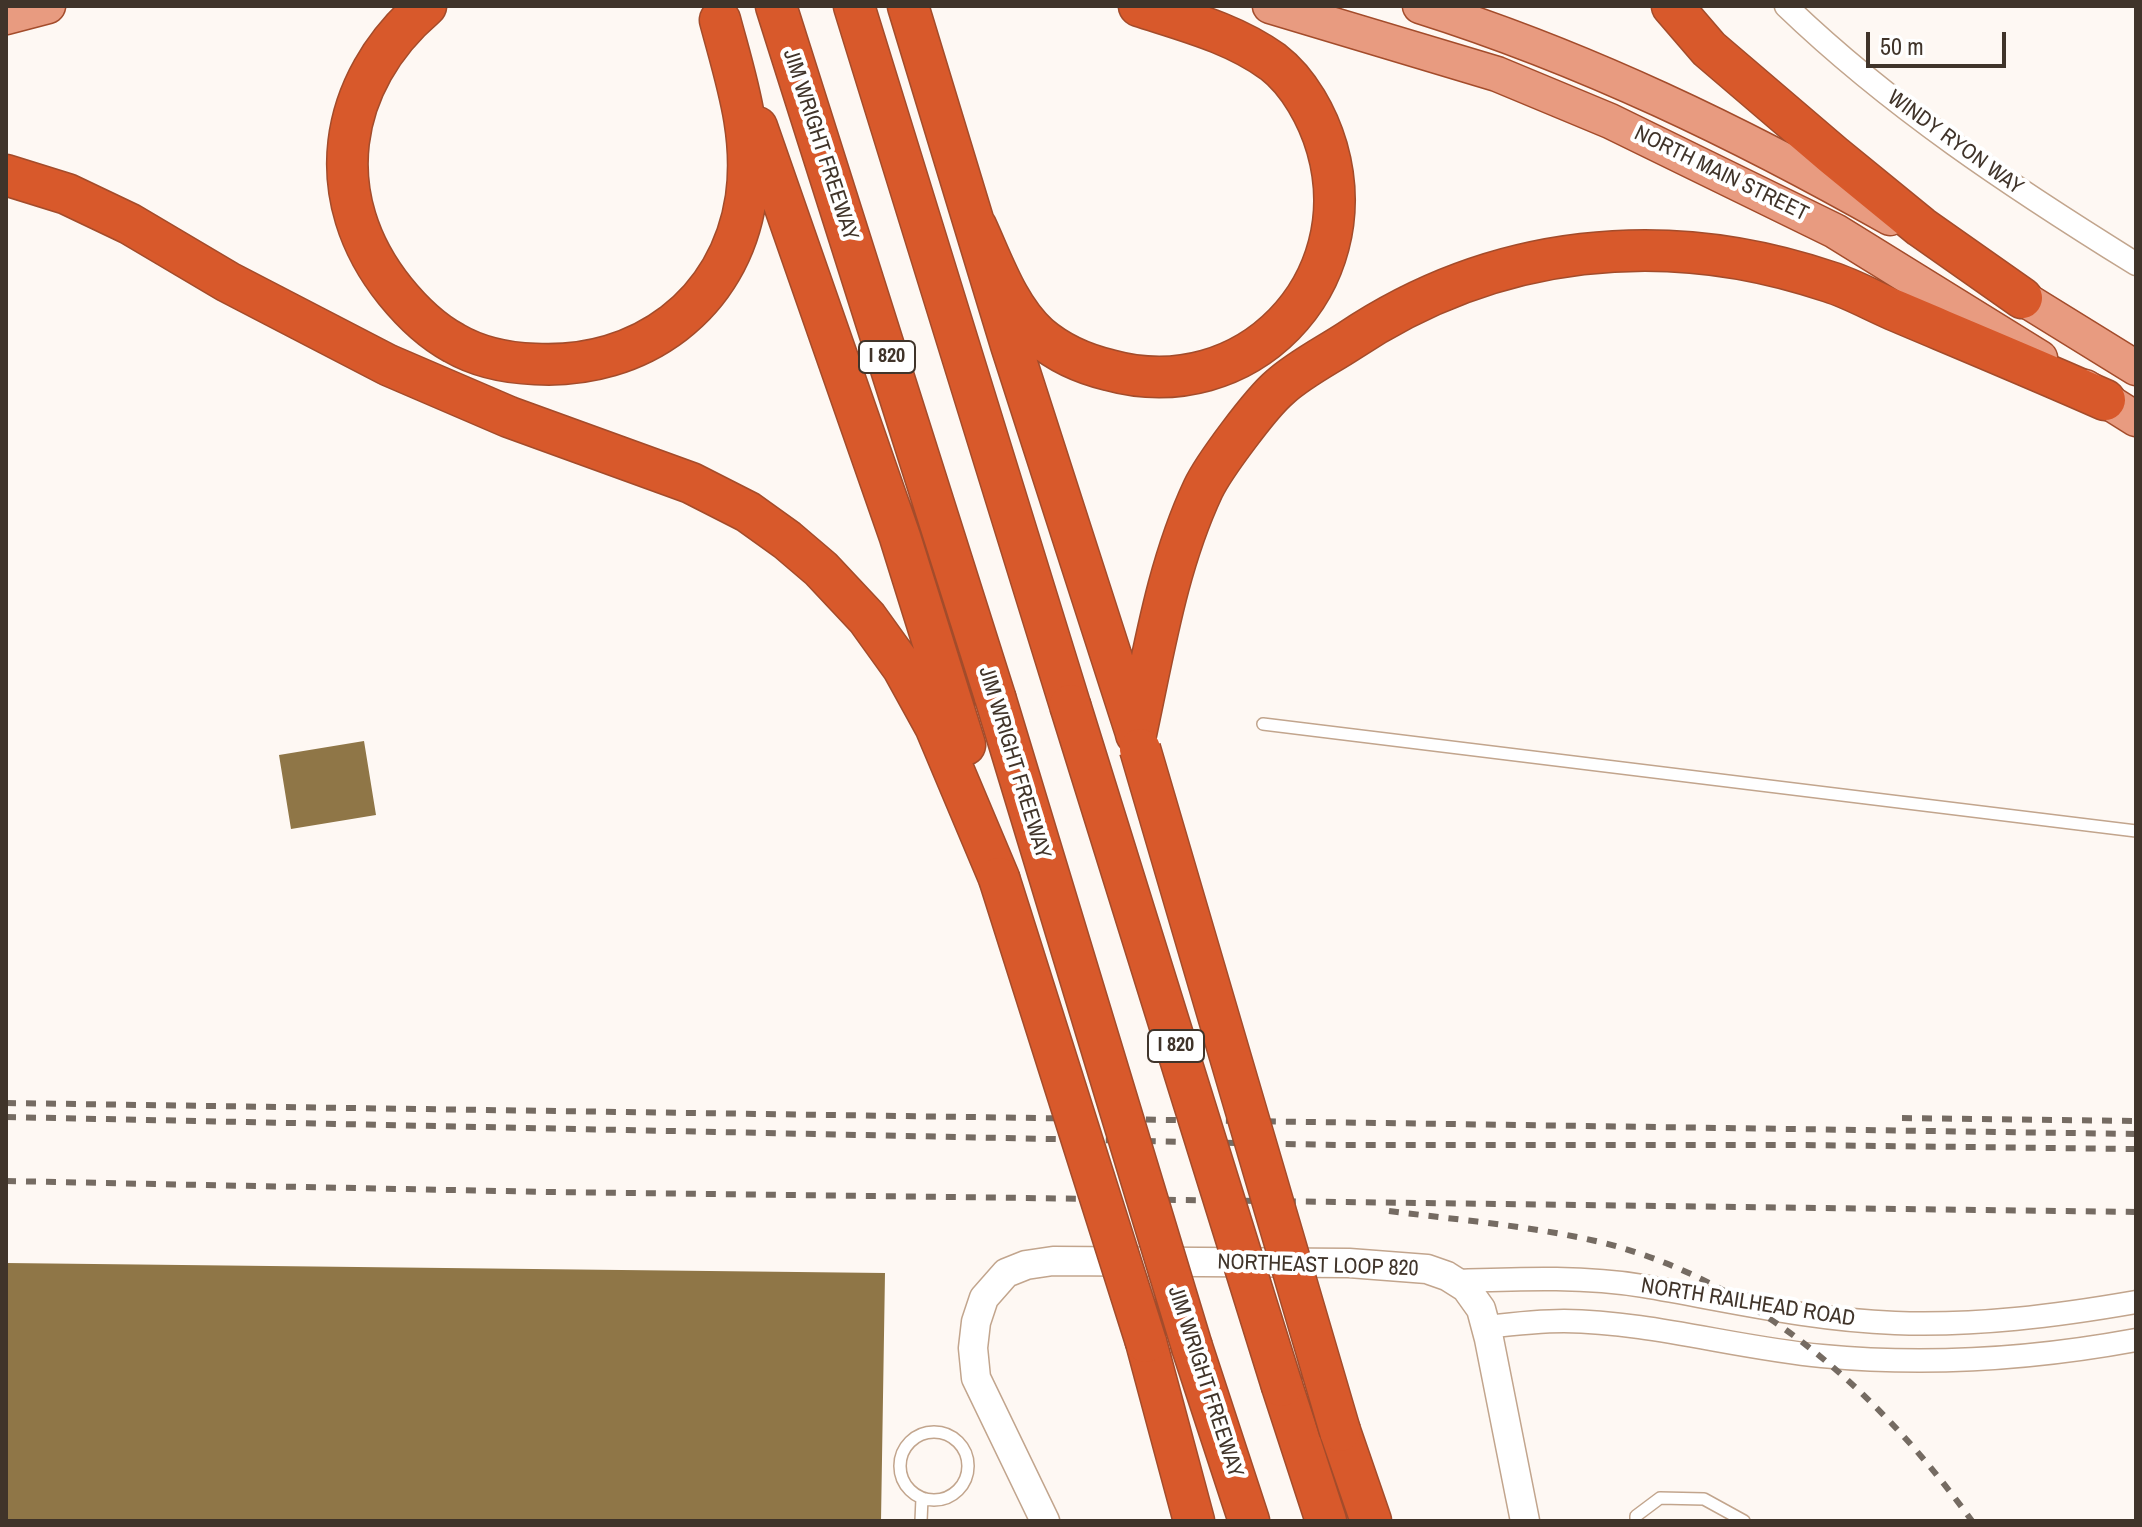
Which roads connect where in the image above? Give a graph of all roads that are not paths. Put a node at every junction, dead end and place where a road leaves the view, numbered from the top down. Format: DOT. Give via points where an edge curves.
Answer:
graph roads {
  1 [pos="48,6"];
  2 [pos="426,6"];
  3 [pos="854,6"];
  4 [pos="1139,6"];
  5 [pos="1270,6"];
  6 [pos="1420,6"];
  7 [pos="1672,6"];
  8 [pos="1786,6"];
  9 [pos="778,12"];
  10 [pos="718,13"];
  11 [pos="6,17"];
  12 [pos="914,22"];
  13 [pos="6,175"];
  14 [pos="976,226"];
  15 [pos="2136,264"];
  16 [pos="2022,298"];
  17 [pos="2136,368"];
  18 [pos="2121,409"];
  19 [pos="922,667"];
  20 [pos="1263,724"];
  21 [pos="1138,741"];
  22 [pos="2136,831"];
  23 [pos="1455,1281"];
  24 [pos="2136,1302"];
  25 [pos="1790,1313"];
  26 [pos="1486,1327"];
  27 [pos="2136,1340"];
  28 [pos="1785,1350"];
  29 [pos="922,1498"];
  30 [pos="921,1521"];
  31 [pos="1045,1521"];
  32 [pos="1194,1521"];
  33 [pos="1249,1521"];
  34 [pos="1326,1521"];
  35 [pos="1371,1521"];
  36 [pos="1525,1521"];
  37 [pos="1636,1521"];
  38 [pos="1744,1521"];
  1 -- 11 [label="main road"];
  2 -- 10 [label="highway" via="387,44 355,108 348,164 359,230 374,265 428,326 455,344 508,363 556,366 612,357 659,335 701,300 726,260 746,200 747,127"];
  3 -- 34 [label="highway, I 820, bridge"];
  4 -- 14 [label="highway" via="1230,38 1275,64 1322,131 1332,166 1333,230 1315,284 1296,312 1245,355 1209,370 1150,378 1126,375 1063,352 1038,334 1014,304"];
  5 -- 18 [label="main road, NORTH MAIN STREET" via="1497,74 1701,164 1835,231"];
  6 -- 16 [label="main road, NORTH MAIN STREET" via="1662,100 1808,172"];
  7 -- 16 [label="highway" via="1709,49 1833,155 1921,227"];
  8 -- 15 [label="street, WINDY RYON WAY" via="1907,111"];
  9 -- 33 [label="highway, JIM WRIGHT FREEWAY / I 820, bridge"];
  10 -- 19 [label="highway" via="895,523"];
  12 -- 14 [label="highway"];
  13 -- 19 [label="highway" via="67,194 130,224 388,365 509,417 691,483 748,512 821,569"];
  14 -- 21 [label="highway"];
  16 -- 17 [label="main road, NORTH MAIN STREET"];
  18 -- 21 [label="highway" via="1831,282 1748,261 1633,248 1490,271 1375,323 1279,388 1238,438 1204,486 1173,565"];
  19 -- 32 [label="highway, bridge" via="987,815 999,878 1146,1342"];
  20 -- 22 [label="lane"];
  21 -- 35 [label="highway, bridge"];
  23 -- 25 [label="street, NORTH RAILHEAD ROAD" via="1539,1278 1640,1286"];
  23 -- 26 [label="street, NORTHEAST LOOP 820" via="1481,1309"];
  23 -- 31 [label="street, NORTHEAST LOOP 820" via="1427,1269 1349,1263 1053,1261 1006,1273 984,1298 976,1322 976,1378"];
  24 -- 25 [label="street, NORTH RAILHEAD ROAD" via="1983,1323 1894,1323"];
  25 -- 28 [label="street"];
  26 -- 28 [label="street, NORTH RAILHEAD ROAD" via="1565,1321"];
  26 -- 36 [label="street, NORTHEAST LOOP 820"];
  27 -- 28 [label="street, NORTH RAILHEAD ROAD" via="2081,1350 1939,1360"];
  29 -- 29 [label="lane" via="944,1499 963,1485 965,1452 949,1435 917,1437 903,1453 901,1474"];
  29 -- 30 [label="lane"];
  37 -- 38 [label="lane" via="1660,1498 1689,1498 1704,1499"];
}
